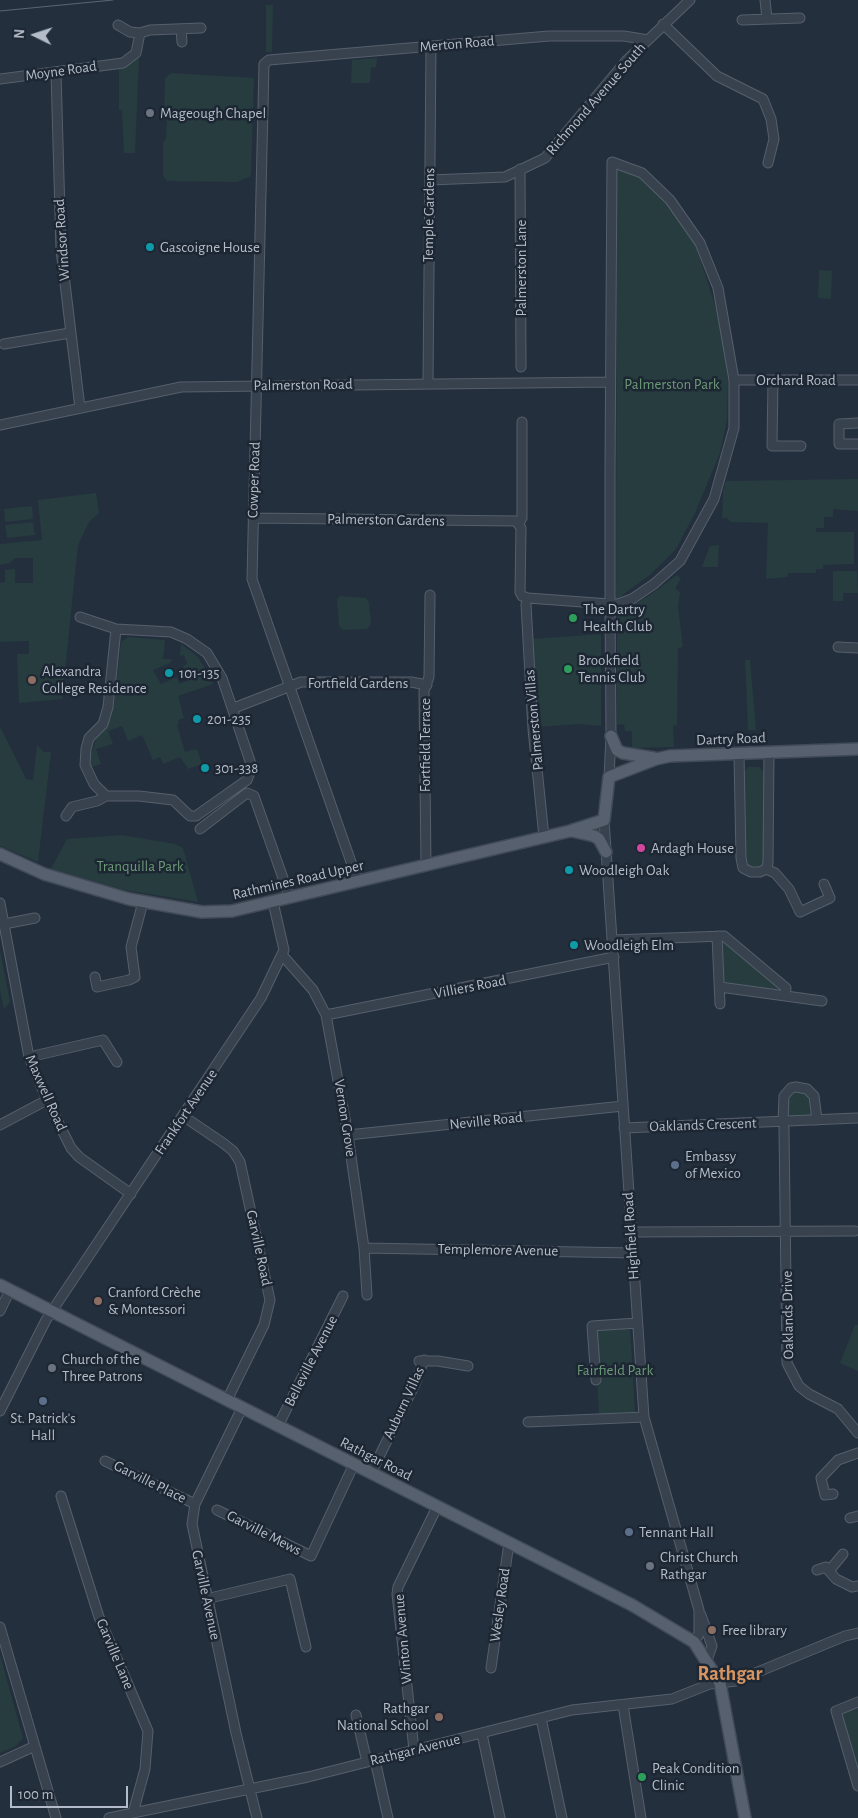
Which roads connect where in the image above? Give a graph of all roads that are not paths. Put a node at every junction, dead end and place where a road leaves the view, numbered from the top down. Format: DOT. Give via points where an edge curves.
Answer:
graph roads {
  1 [pos="690,0"];
  2 [pos="765,0"];
  3 [pos="800,18"];
  4 [pos="767,19"];
  5 [pos="742,20"];
  6 [pos="663,24"];
  7 [pos="118,25"];
  8 [pos="201,28"];
  9 [pos="181,29"];
  10 [pos="140,33"];
  11 [pos="648,40"];
  12 [pos="182,42"];
  13 [pos="431,47"];
  14 [pos="265,61"];
  15 [pos="56,72"];
  16 [pos="0,79"];
  17 [pos="768,163"];
  18 [pos="520,169"];
  19 [pos="430,180"];
  20 [pos="70,333"];
  21 [pos="4,344"];
  22 [pos="521,368"];
  23 [pos="734,380"];
  24 [pos="773,380"];
  25 [pos="858,380"];
  26 [pos="610,382"];
  27 [pos="428,383"];
  28 [pos="256,386"];
  29 [pos="80,408"];
  30 [pos="522,422"];
  31 [pos="858,424"];
  32 [pos="0,425"];
  33 [pos="858,444"];
  34 [pos="801,446"];
  35 [pos="253,518"];
  36 [pos="519,523"];
  37 [pos="430,595"];
  38 [pos="526,604"];
  39 [pos="610,604"];
  40 [pos="80,617"];
  41 [pos="116,629"];
  42 [pos="838,647"];
  43 [pos="858,648"];
  44 [pos="427,685"];
  45 [pos="289,687"];
  46 [pos="234,708"];
  47 [pos="611,736"];
  48 [pos="858,749"];
  49 [pos="768,752"];
  50 [pos="739,754"];
  51 [pos="656,759"];
  52 [pos="609,777"];
  53 [pos="106,796"];
  54 [pos="66,816"];
  55 [pos="604,820"];
  56 [pos="200,829"];
  57 [pos="570,831"];
  58 [pos="544,837"];
  59 [pos="606,852"];
  60 [pos="0,854"];
  61 [pos="426,865"];
  62 [pos="766,869"];
  63 [pos="358,882"];
  64 [pos="824,884"];
  65 [pos="290,898"];
  66 [pos="0,902"];
  67 [pos="143,902"];
  68 [pos="273,902"];
  69 [pos="35,918"];
  70 [pos="4,924"];
  71 [pos="717,936"];
  72 [pos="612,940"];
  73 [pos="283,956"];
  74 [pos="614,957"];
  75 [pos="95,977"];
  76 [pos="720,987"];
  77 [pos="785,995"];
  78 [pos="822,1001"];
  79 [pos="720,1004"];
  80 [pos="326,1015"];
  81 [pos="29,1057"];
  82 [pos="117,1062"];
  83 [pos="46,1100"];
  84 [pos="623,1106"];
  85 [pos="183,1116"];
  86 [pos="857,1118"];
  87 [pos="817,1120"];
  88 [pos="0,1125"];
  89 [pos="783,1125"];
  90 [pos="624,1128"];
  91 [pos="348,1135"];
  92 [pos="131,1194"];
  93 [pos="855,1231"];
  94 [pos="631,1232"];
  95 [pos="786,1232"];
  96 [pos="364,1248"];
  97 [pos="633,1253"];
  98 [pos="5,1288"];
  99 [pos="367,1295"];
  100 [pos="343,1296"];
  101 [pos="0,1311"];
  102 [pos="51,1311"];
  103 [pos="637,1323"];
  104 [pos="468,1366"];
  105 [pos="596,1380"];
  106 [pos="227,1400"];
  107 [pos="242,1408"];
  108 [pos="0,1411"];
  109 [pos="644,1417"];
  110 [pos="528,1422"];
  111 [pos="278,1426"];
  112 [pos="856,1430"];
  113 [pos="858,1453"];
  114 [pos="105,1461"];
  115 [pos="354,1464"];
  116 [pos="371,1473"];
  117 [pos="61,1496"];
  118 [pos="825,1496"];
  119 [pos="195,1504"];
  120 [pos="437,1507"];
  121 [pos="217,1510"];
  122 [pos="509,1543"];
  123 [pos="843,1554"];
  124 [pos="817,1570"];
  125 [pos="829,1571"];
  126 [pos="858,1586"];
  127 [pos="206,1599"];
  128 [pos="699,1610"];
  129 [pos="0,1628"];
  130 [pos="858,1633"];
  131 [pos="694,1642"];
  132 [pos="306,1647"];
  133 [pos="707,1660"];
  134 [pos="491,1668"];
  135 [pos="720,1683"];
  136 [pos="858,1702"];
  137 [pos="623,1705"];
  138 [pos="356,1715"];
  139 [pos="540,1718"];
  140 [pos="482,1734"];
  141 [pos="35,1746"];
  142 [pos="414,1750"];
  143 [pos="371,1761"];
  144 [pos="0,1762"];
  145 [pos="858,1786"];
  146 [pos="250,1790"];
  147 [pos="133,1813"];
  148 [pos="56,1818"];
  149 [pos="109,1818"];
  150 [pos="257,1818"];
  151 [pos="388,1818"];
  152 [pos="500,1818"];
  153 [pos="562,1818"];
  154 [pos="641,1818"];
  155 [pos="745,1818"];
  1 -- 6 [label="street, Richmond Avenue South"];
  2 -- 4 [label="street"];
  3 -- 4 [label="street"];
  4 -- 5 [label="street"];
  6 -- 11 [label="street, Richmond Avenue South"];
  6 -- 17 [label="street" via="718,76 763,100 771,119 774,139"];
  7 -- 10 [label="street"];
  8 -- 9 [label="street"];
  9 -- 10 [label="street"];
  9 -- 12 [label="street"];
  10 -- 15 [label="street, Moyne Road" via="136,53 123,63"];
  11 -- 13 [label="street, Merton Road" via="624,36 549,36"];
  11 -- 18 [label="street, Richmond Avenue South" via="584,108 545,158"];
  13 -- 14 [label="street, Merton Road"];
  13 -- 19 [label="street, Temple Gardens"];
  14 -- 28 [label="street, Cowper Road"];
  15 -- 16 [label="street, Moyne Road"];
  15 -- 20 [label="street, Windsor Road" via="61,250"];
  18 -- 19 [label="street, Richmond Avenue South" via="505,177"];
  18 -- 22 [label="street, Palmerston Lane"];
  19 -- 27 [label="street, Temple Gardens"];
  20 -- 21 [label="street"];
  20 -- 29 [label="street, Windsor Road"];
  23 -- 24 [label="street, Orchard Road"];
  23 -- 26 [label="street" via="718,288 700,243 670,200 642,173 612,162"];
  23 -- 39 [label="street" via="734,428 714,499 701,526 680,561 654,584 632,599"];
  24 -- 25 [label="street, Orchard Road"];
  24 -- 34 [label="street" via="772,446"];
  26 -- 27 [label="street, Palmerston Road"];
  26 -- 39 [label="street"];
  27 -- 28 [label="street, Palmerston Road"];
  28 -- 29 [label="street, Palmerston Road" via="181,387"];
  28 -- 35 [label="street, Cowper Road"];
  29 -- 32 [label="street, Palmerston Road"];
  30 -- 36 [label="street" via="522,518"];
  31 -- 33 [label="street" via="839,424 839,444"];
  35 -- 36 [label="street, Palmerston Gardens"];
  35 -- 45 [label="street, Cowper Road" via="252,579"];
  36 -- 39 [label="street" via="522,596"];
  37 -- 44 [label="street, Fortfield Terrace"];
  38 -- 58 [label="street, Palmerston Villas" via="533,729"];
  39 -- 47 [label="street"];
  40 -- 41 [label="street"];
  41 -- 46 [label="street" via="171,632 207,653"];
  41 -- 53 [label="street" via="108,707 103,724 89,738 85,765 94,784"];
  42 -- 43 [label="street"];
  44 -- 45 [label="street, Fortfield Gardens" via="411,682 301,682"];
  44 -- 61 [label="street, Fortfield Terrace" via="424,691"];
  45 -- 46 [label="street, Fortfield Gardens"];
  45 -- 63 [label="street, Cowper Road"];
  46 -- 53 [label="street" via="252,768 247,780 196,816 185,812 173,800"];
  47 -- 51 [label="main road" via="617,750"];
  47 -- 52 [label="street"];
  48 -- 49 [label="main road, Dartry Road"];
  49 -- 50 [label="main road, Dartry Road"];
  49 -- 62 [label="street"];
  50 -- 51 [label="main road, Dartry Road"];
  50 -- 62 [label="street" via="743,868 751,872"];
  51 -- 52 [label="main road, Dartry Road"];
  52 -- 55 [label="main road"];
  53 -- 54 [label="street" via="72,807"];
  55 -- 57 [label="main road, Rathmines Road Upper"];
  55 -- 59 [label="street, Highfield Road"];
  56 -- 65 [label="street" via="247,793 254,796"];
  57 -- 58 [label="main road, Rathmines Road Upper"];
  57 -- 59 [label="main road" via="594,836"];
  58 -- 61 [label="main road, Rathmines Road Upper"];
  59 -- 72 [label="street, Highfield Road"];
  60 -- 67 [label="main road, Rathmines Road Upper" via="45,875"];
  61 -- 63 [label="main road, Rathmines Road Upper"];
  62 -- 64 [label="street" via="789,889 800,912 830,898"];
  63 -- 65 [label="main road, Rathmines Road Upper"];
  65 -- 68 [label="main road, Rathmines Road Upper"];
  66 -- 70 [label="street, Maxwell Road"];
  67 -- 68 [label="main road, Rathmines Road Upper" via="215,913"];
  67 -- 75 [label="street" via="131,947 134,977 97,987"];
  68 -- 73 [label="street" via="284,940"];
  69 -- 70 [label="street"];
  70 -- 81 [label="street, Maxwell Road"];
  71 -- 72 [label="street"];
  71 -- 76 [label="street"];
  71 -- 77 [label="street" via="724,936 786,988"];
  72 -- 74 [label="street, Highfield Road"];
  73 -- 80 [label="street, Vernon Grove" via="313,990"];
  73 -- 85 [label="street, Frankfort Avenue" via="261,998"];
  74 -- 80 [label="street, Villiers Road"];
  74 -- 84 [label="street, Highfield Road"];
  76 -- 77 [label="street"];
  76 -- 79 [label="street"];
  77 -- 78 [label="street"];
  80 -- 91 [label="street, Vernon Grove"];
  81 -- 82 [label="street" via="103,1040"];
  81 -- 83 [label="street, Maxwell Road"];
  83 -- 88 [label="street"];
  83 -- 92 [label="street, Maxwell Road" via="79,1157"];
  84 -- 90 [label="street, Highfield Road"];
  84 -- 91 [label="street, Neville Road"];
  85 -- 92 [label="street, Frankfort Avenue"];
  85 -- 106 [label="street, Garville Road" via="233,1151 240,1162 270,1300 264,1325"];
  86 -- 87 [label="street, Oaklands Crescent"];
  87 -- 89 [label="street, Oaklands Crescent"];
  87 -- 89 [label="street" via="814,1096 807,1089 796,1087 784,1096"];
  89 -- 90 [label="street, Oaklands Crescent"];
  89 -- 95 [label="street, Oaklands Drive"];
  90 -- 94 [label="street, Highfield Road"];
  91 -- 96 [label="street, Vernon Grove"];
  92 -- 102 [label="street, Frankfort Avenue"];
  93 -- 95 [label="street"];
  94 -- 95 [label="street"];
  94 -- 97 [label="street, Highfield Road"];
  95 -- 112 [label="street, Oaklands Drive" via="787,1363 800,1386 838,1408"];
  96 -- 97 [label="street, Templemore Avenue"];
  96 -- 99 [label="street, Vernon Grove"];
  97 -- 103 [label="street, Highfield Road"];
  98 -- 101 [label="street"];
  98 -- 102 [label="main road, Rathgar Road"];
  100 -- 111 [label="street, Belleville Avenue"];
  102 -- 106 [label="main road, Rathgar Road"];
  102 -- 108 [label="street, Frankfort Avenue"];
  103 -- 105 [label="street" via="592,1326"];
  103 -- 109 [label="street, Highfield Road"];
  104 -- 116 [label="street, Auburn Villas" via="420,1360 415,1384"];
  106 -- 107 [label="main road, Rathgar Road"];
  107 -- 111 [label="main road, Rathgar Road"];
  107 -- 119 [label="street, Garville Avenue"];
  109 -- 110 [label="street"];
  109 -- 128 [label="street, Highfield Road"];
  111 -- 115 [label="main road, Rathgar Road"];
  113 -- 118 [label="street" via="838,1460 821,1478"];
  114 -- 119 [label="street, Garville Place"];
  115 -- 116 [label="main road, Rathgar Road"];
  115 -- 121 [label="street, Garville Mews" via="313,1559"];
  116 -- 120 [label="main road, Rathgar Road"];
  117 -- 147 [label="street, Garville Lane" via="99,1617 148,1731 145,1769"];
  119 -- 127 [label="street, Garville Avenue" via="192,1524"];
  120 -- 122 [label="main road, Rathgar Road"];
  120 -- 142 [label="street, Winton Avenue" via="397,1594"];
  122 -- 131 [label="main road, Rathgar Road" via="632,1605"];
  122 -- 134 [label="street, Wesley Road"];
  123 -- 125 [label="street"];
  124 -- 125 [label="street" via="826,1568"];
  125 -- 126 [label="street" via="836,1579 852,1587"];
  127 -- 132 [label="street" via="290,1579"];
  127 -- 146 [label="street, Garville Avenue"];
  128 -- 131 [label="street, Highfield Road" via="699,1634"];
  128 -- 133 [label="street" via="712,1646"];
  129 -- 141 [label="street"];
  130 -- 135 [label="street, Rathgar Avenue" via="736,1681"];
  131 -- 133 [label="main road, Rathgar Road"];
  133 -- 135 [label="main road, Rathgar Road"];
  135 -- 137 [label="street, Rathgar Avenue" via="661,1702"];
  135 -- 155 [label="main road, Rathgar Road"];
  136 -- 145 [label="street" via="836,1711"];
  137 -- 139 [label="street, Rathgar Avenue" via="572,1710"];
  137 -- 154 [label="street"];
  138 -- 143 [label="street"];
  139 -- 140 [label="street, Rathgar Avenue"];
  139 -- 153 [label="street"];
  140 -- 142 [label="street, Rathgar Avenue"];
  140 -- 152 [label="street"];
  141 -- 144 [label="street"];
  141 -- 148 [label="street"];
  142 -- 143 [label="street, Rathgar Avenue"];
  143 -- 146 [label="street, Rathgar Avenue"];
  143 -- 151 [label="street"];
  146 -- 147 [label="street, Rathgar Avenue"];
  146 -- 150 [label="street, Garville Avenue"];
  147 -- 149 [label="street, Rathgar Avenue"];
}
